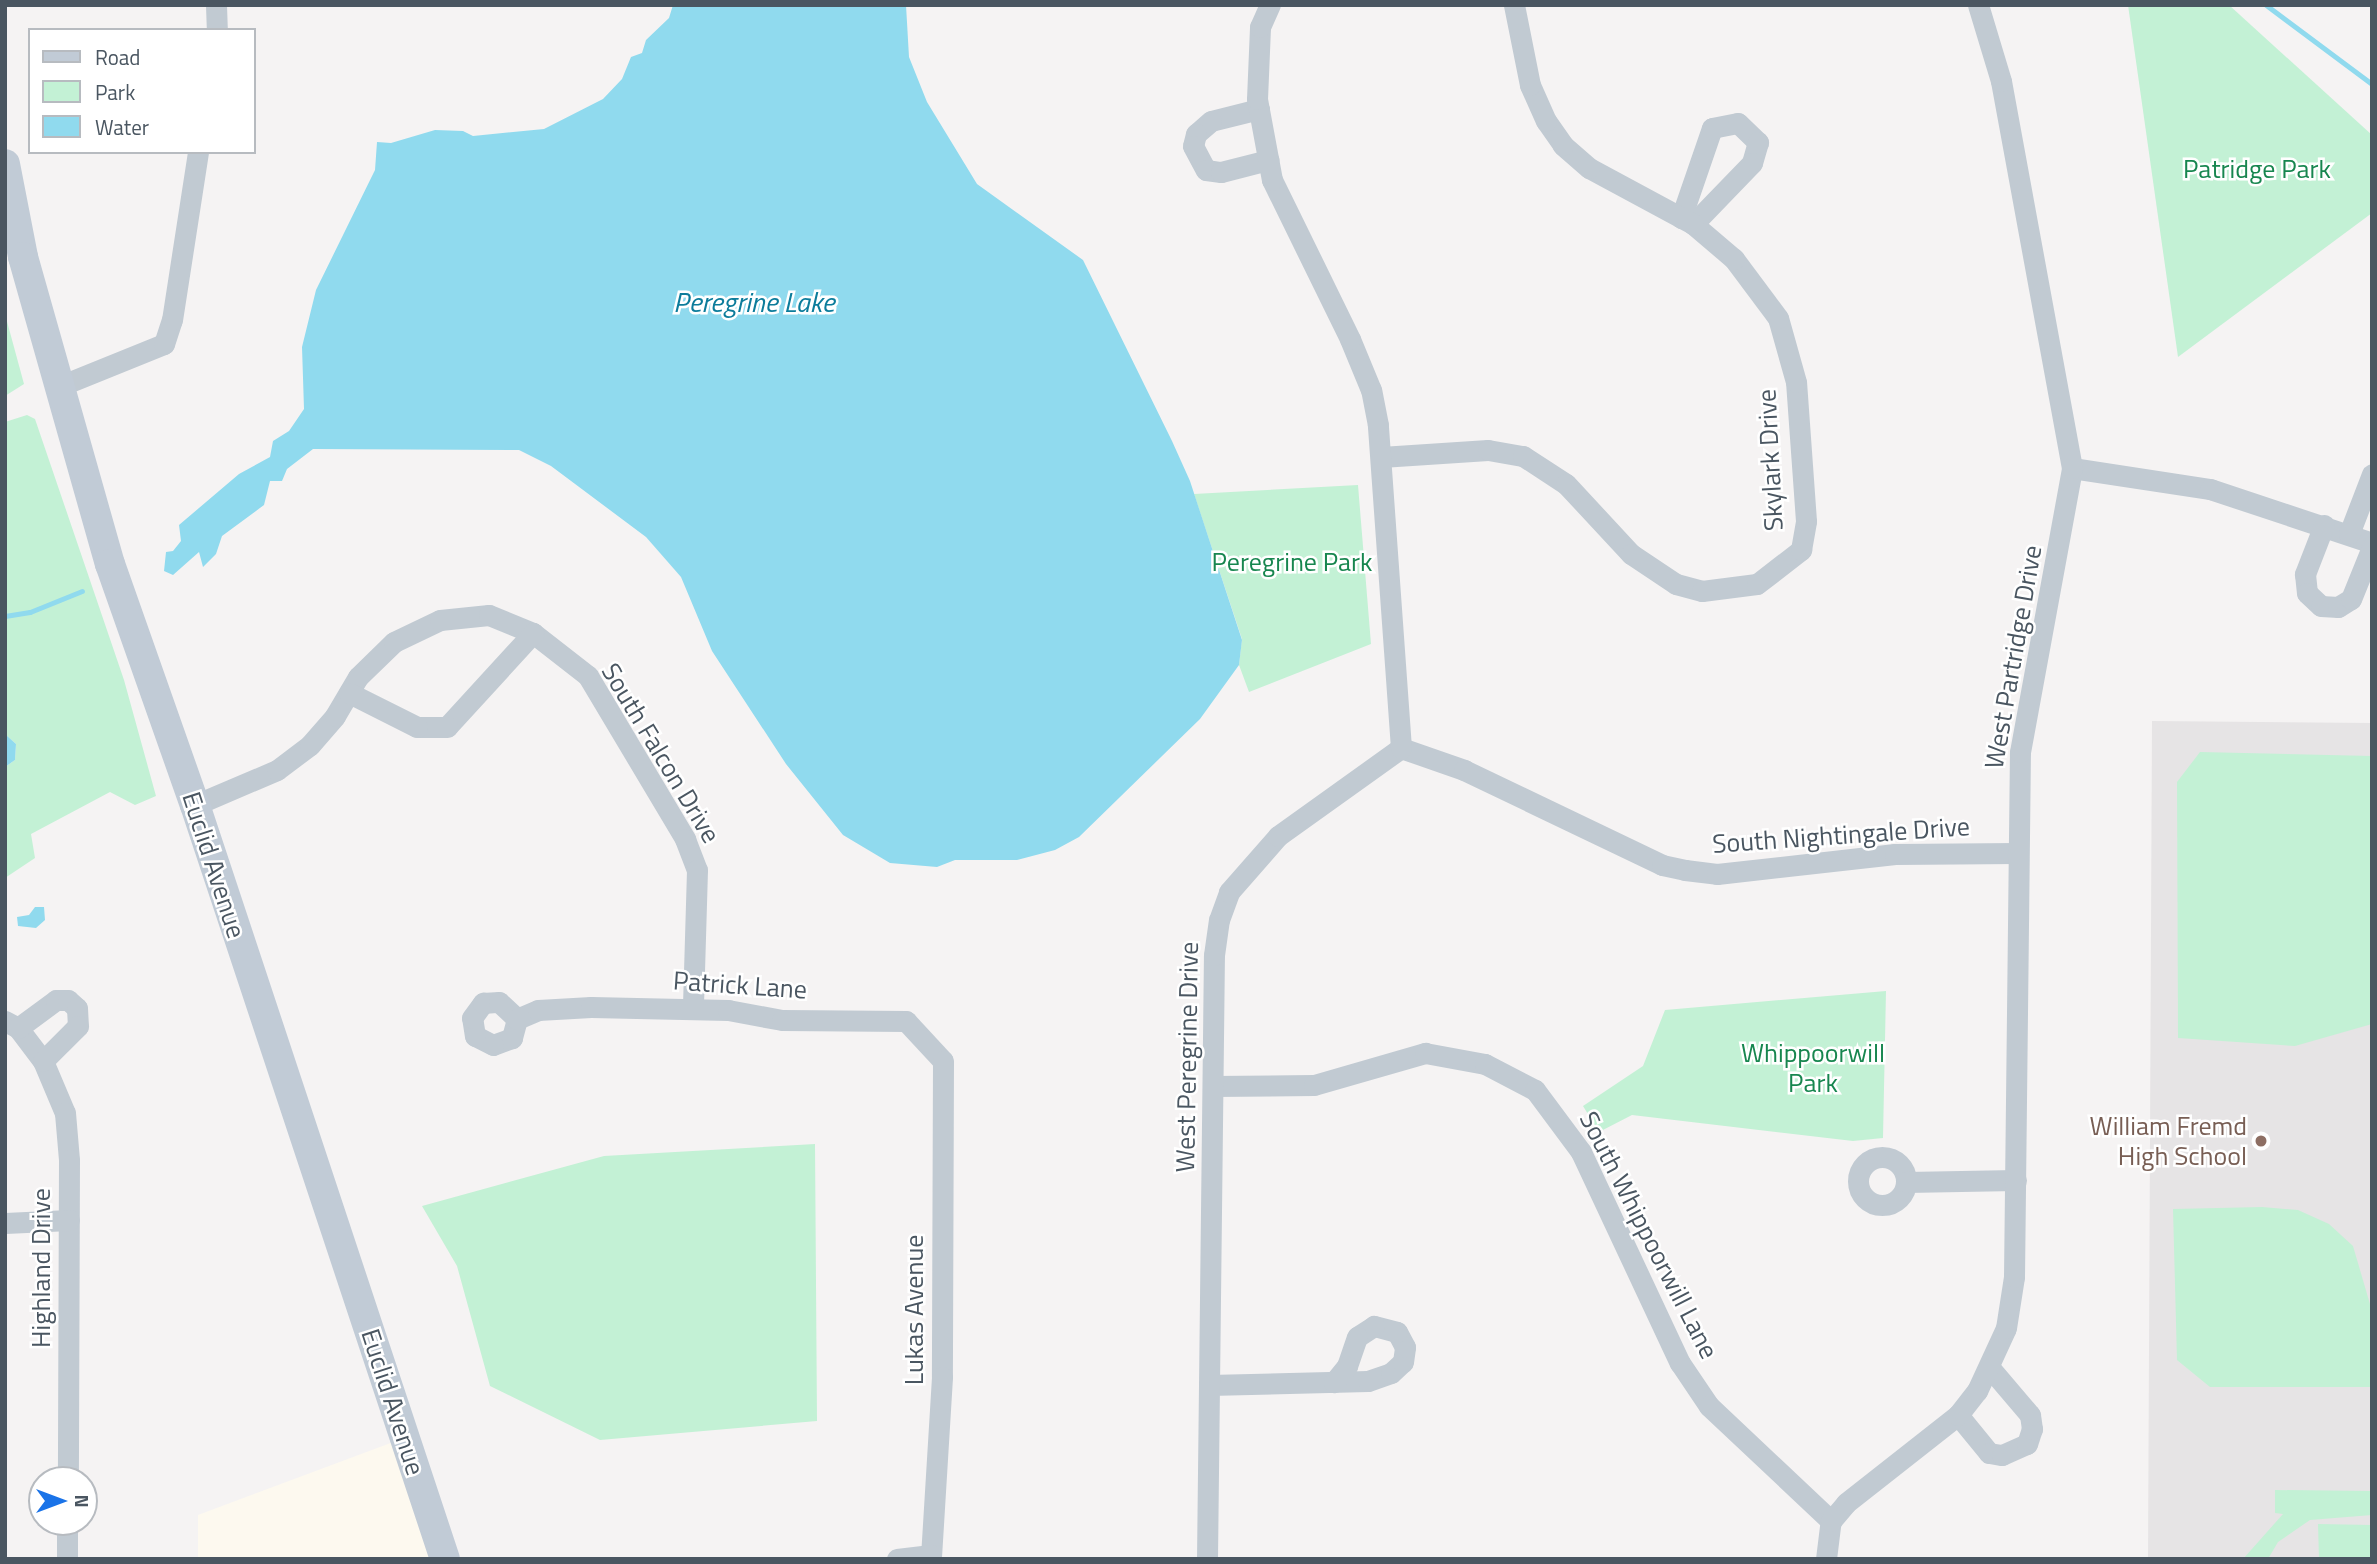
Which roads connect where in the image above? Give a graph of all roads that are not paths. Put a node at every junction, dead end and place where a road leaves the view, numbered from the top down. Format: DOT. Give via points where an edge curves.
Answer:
graph roads {
  1 [pos="216,5"];
  2 [pos="1270,5"];
  3 [pos="1514,5"];
  4 [pos="1979,5"];
  5 [pos="217,28"];
  6 [pos="1259,109"];
  7 [pos="198,154"];
  8 [pos="1268,160"];
  9 [pos="5,164"];
  10 [pos="60,386"];
  11 [pos="1381,457"];
  12 [pos="2072,468"];
  13 [pos="2372,474"];
  14 [pos="2324,525"];
  15 [pos="2349,534"];
  16 [pos="2372,545"];
  17 [pos="533,633"];
  18 [pos="349,693"];
  19 [pos="1401,748"];
  20 [pos="195,805"];
  21 [pos="2017,853"];
  22 [pos="694,1008"];
  23 [pos="517,1019"];
  24 [pos="12,1024"];
  25 [pos="43,1061"];
  26 [pos="943,1061"];
  27 [pos="1213,1086"];
  28 [pos="2016,1180"];
  29 [pos="1906,1182"];
  30 [pos="69,1220"];
  31 [pos="5,1223"];
  32 [pos="1990,1368"];
  33 [pos="1334,1381"];
  34 [pos="1209,1385"];
  35 [pos="1958,1415"];
  36 [pos="68,1466"];
  37 [pos="1830,1521"];
  38 [pos="68,1536"];
  39 [pos="931,1557"];
  40 [pos="67,1559"];
  41 [pos="445,1559"];
  42 [pos="897,1559"];
  43 [pos="1207,1559"];
  44 [pos="1826,1559"];
  1 -- 5 [label="street"];
  2 -- 6 [label="street" via="1260,27"];
  3 -- 11 [label="street, Skylark Drive" via="1530,85 1563,145 1589,168 1687,221 1734,259 1778,318 1793,370 1806,521 1801,550 1781,570 1757,584 1702,592 1676,584 1631,554 1566,484 1523,456 1488,450"];
  4 -- 12 [label="street, West Partridge Drive" via="2000,81"];
  6 -- 8 [label="street"];
  6 -- 8 [label="street" via="1211,121 1196,134 1193,146 1206,170 1221,172"];
  7 -- 10 [label="street" via="172,320 164,344"];
  8 -- 11 [label="street" via="1272,180 1371,390"];
  9 -- 10 [label="main road, Euclid Avenue" via="23,257"];
  10 -- 20 [label="main road, Euclid Avenue" via="110,564"];
  11 -- 19 [label="street"];
  12 -- 14 [label="street" via="2210,489"];
  12 -- 21 [label="street, West Partridge Drive" via="2024,729"];
  13 -- 15 [label="street"];
  14 -- 15 [label="street"];
  14 -- 16 [label="street" via="2305,574 2307,593 2321,607 2339,607 2351,599"];
  15 -- 16 [label="street"];
  17 -- 18 [label="street, South Falcon Drive" via="489,615 440,620 394,642"];
  17 -- 18 [label="street" via="447,727 417,727"];
  17 -- 22 [label="street, South Falcon Drive" via="588,676 685,839 697,870"];
  18 -- 20 [label="street, South Falcon Drive" via="310,745 277,770"];
  19 -- 21 [label="street, South Nightingale Drive" via="1464,770 1662,866 1685,870 1717,874 1895,855"];
  19 -- 27 [label="street, West Peregrine Drive" via="1278,836 1229,892 1214,955"];
  20 -- 41 [label="main road, Euclid Avenue"];
  21 -- 28 [label="street, West Partridge Drive"];
  22 -- 23 [label="street, Patrick Lane" via="538,1010"];
  22 -- 26 [label="street, Patrick Lane" via="782,1020 906,1021"];
  24 -- 25 [label="street, Highland Drive"];
  24 -- 25 [label="street, Highland Drive" via="56,1000 68,1000 77,1009 78,1026"];
  25 -- 30 [label="street, Highland Drive" via="65,1113"];
  26 -- 39 [label="street, Lukas Avenue" via="942,1377"];
  27 -- 34 [label="street, West Peregrine Drive"];
  27 -- 37 [label="street, South Whippoorwill Lane" via="1314,1085 1425,1053 1485,1064 1535,1090 1581,1152 1680,1363 1709,1406"];
  28 -- 29 [label="street"];
  28 -- 32 [label="street, West Partridge Drive" via="2011,1305"];
  30 -- 31 [label="street"];
  30 -- 36 [label="street, Highland Drive"];
  32 -- 35 [label="street, West Partridge Drive"];
  32 -- 35 [label="street" via="2030,1415 2027,1444 2002,1455 1989,1452"];
  33 -- 34 [label="street"];
  34 -- 43 [label="street, West Peregrine Drive"];
  35 -- 37 [label="street, West Partridge Drive" via="1846,1503"];
  37 -- 44 [label="street"];
  38 -- 40 [label="street"];
  39 -- 42 [label="street"];
}
